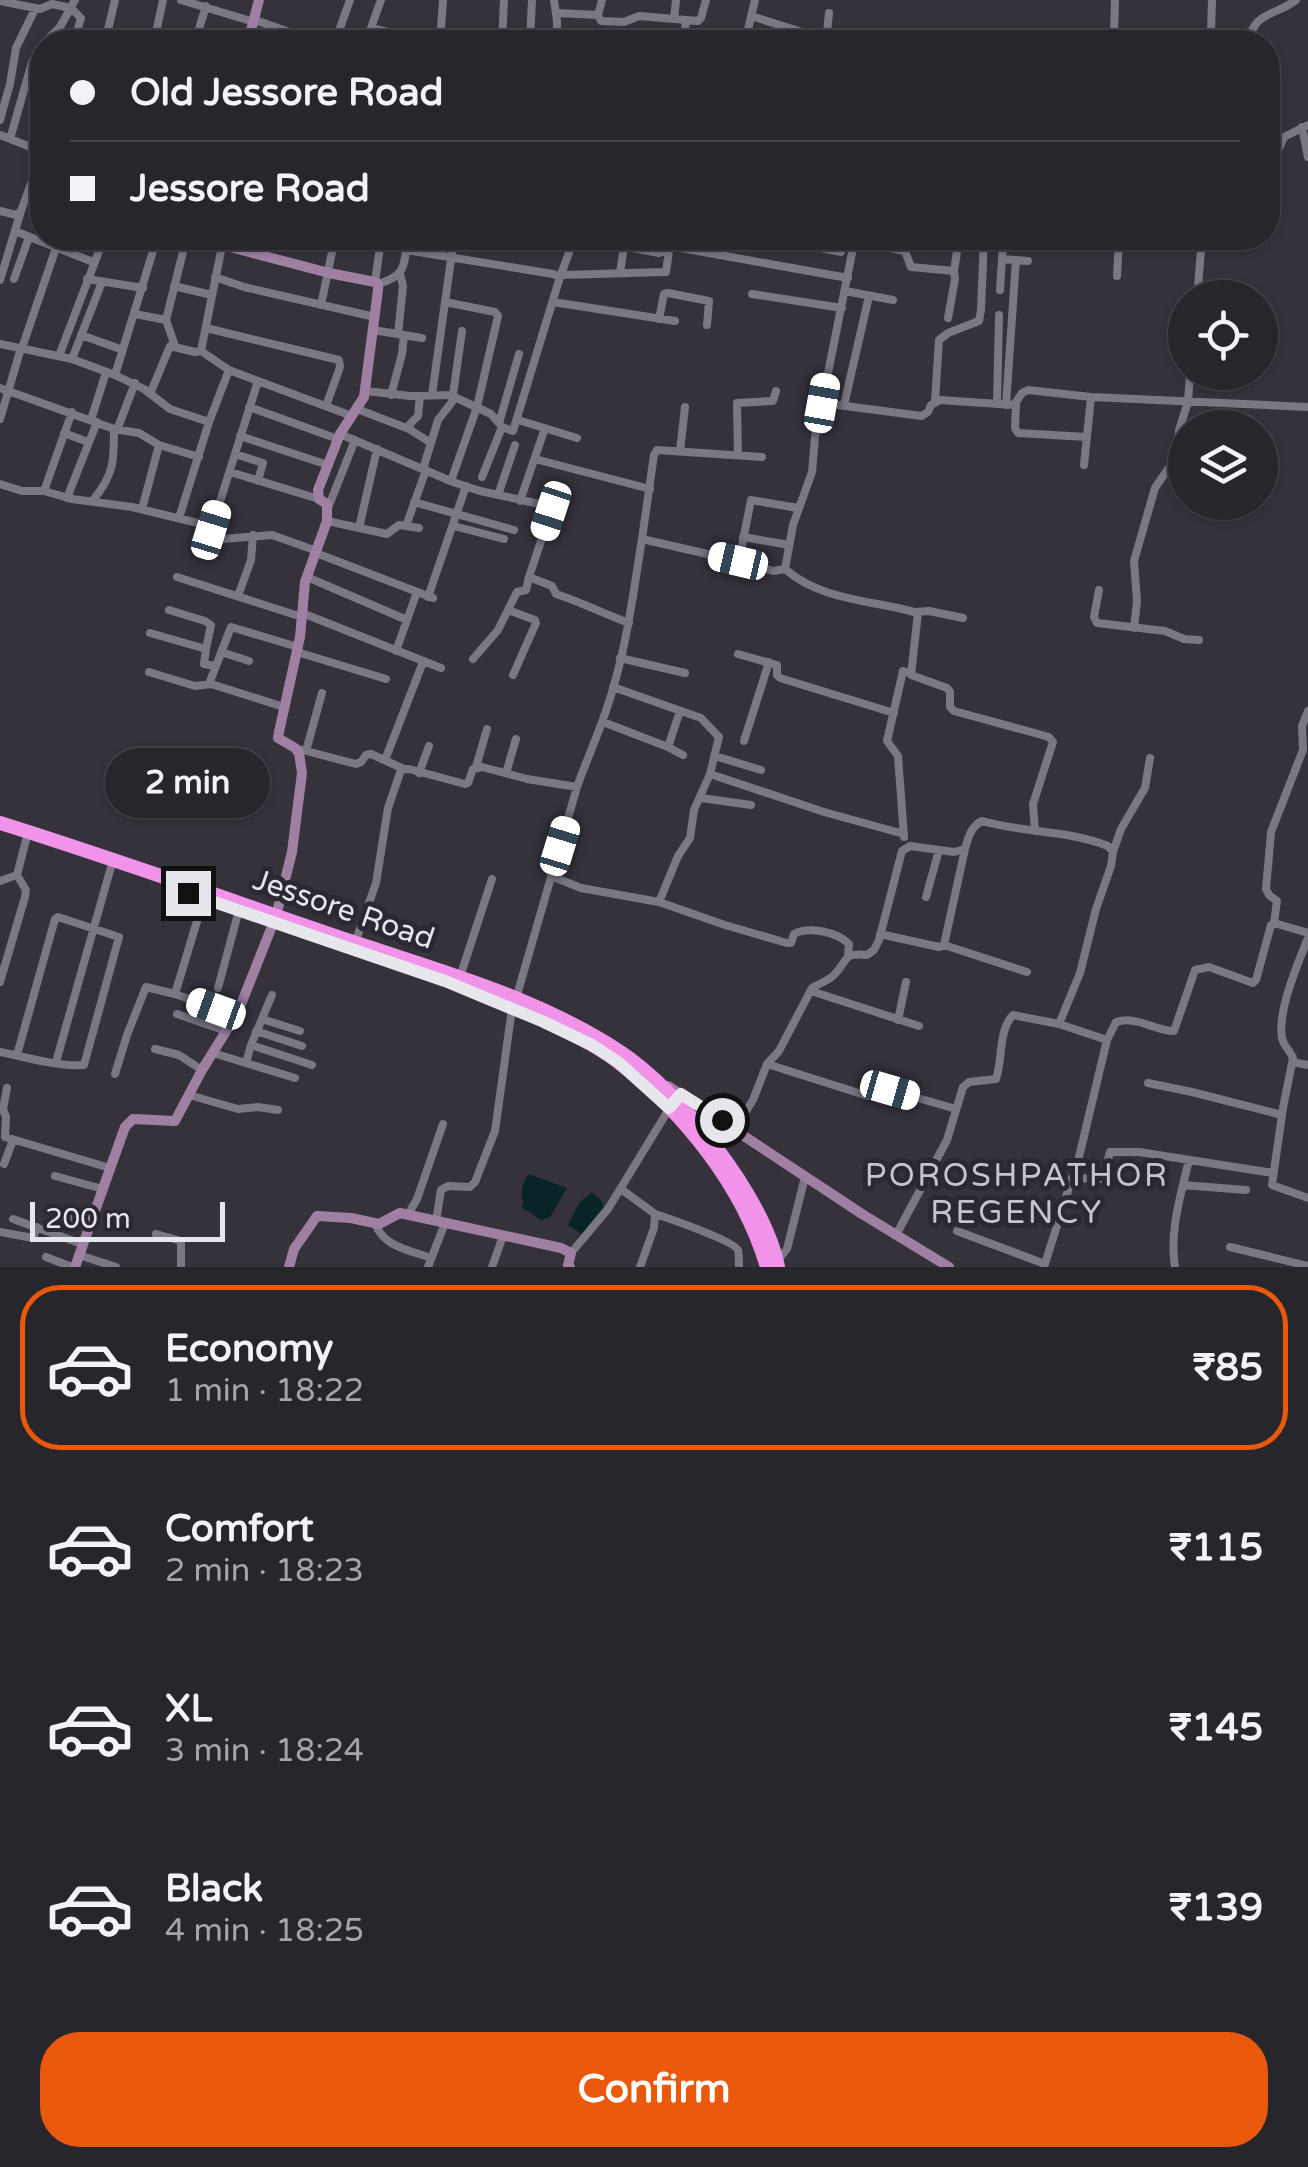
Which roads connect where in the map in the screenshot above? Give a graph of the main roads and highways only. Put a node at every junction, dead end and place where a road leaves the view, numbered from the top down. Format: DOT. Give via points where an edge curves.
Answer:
graph roads {
  1 [pos="0,823"];
  2 [pos="0,832"];
  3 [pos="275,919"];
  4 [pos="515,1004"];
  5 [pos="549,1019"];
  6 [pos="676,1100"];
  7 [pos="774,1265"];
  1 -- 3 [label="highway, Jessore Road"];
  2 -- 3 [label="highway, Jessore Road"];
  3 -- 4 [label="highway, Jessore Road"];
  3 -- 4 [label="highway, Jessore Road" via="460,977"];
  4 -- 5 [label="highway, Jessore Road"];
  5 -- 6 [label="highway, Jessore Road"];
  5 -- 6 [label="highway" via="622,1052"];
  6 -- 7 [label="highway" via="757,1213 775,1251"];
}
